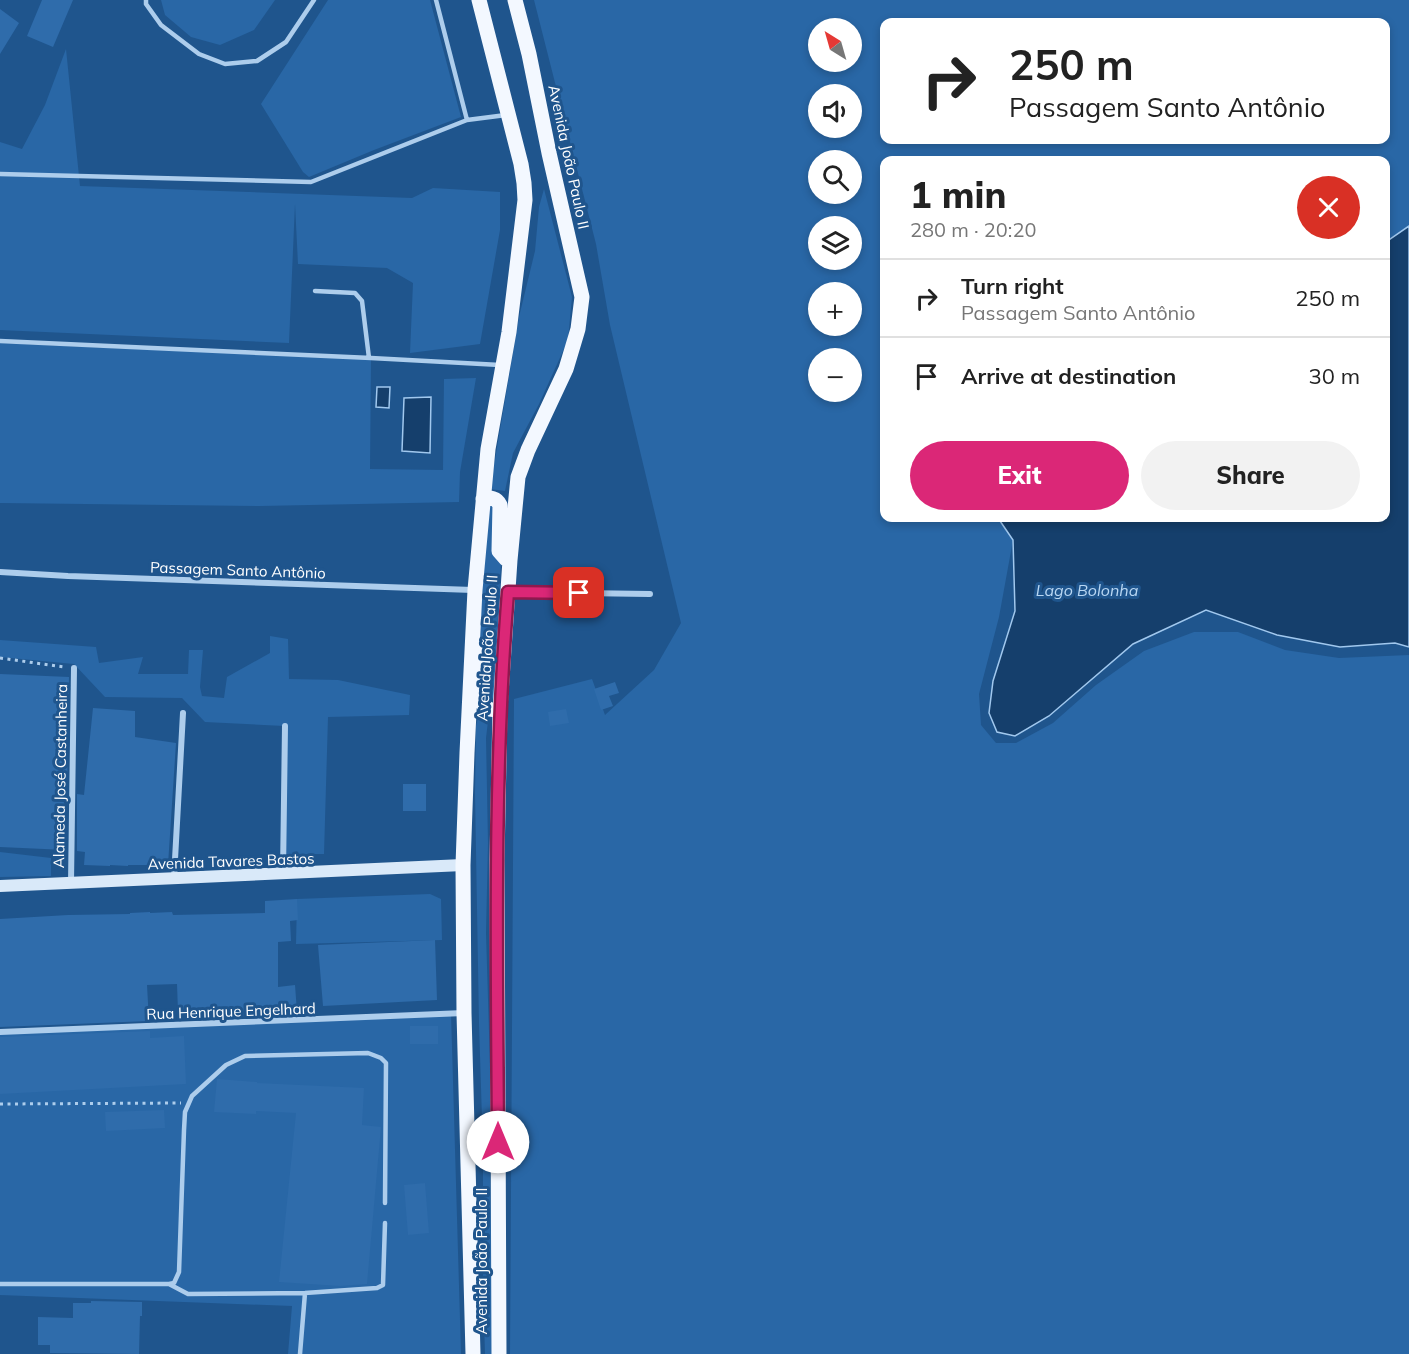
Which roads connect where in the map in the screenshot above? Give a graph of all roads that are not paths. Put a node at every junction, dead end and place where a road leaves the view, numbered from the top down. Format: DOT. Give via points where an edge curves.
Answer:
graph roads {
  1 [pos="146,0"];
  2 [pos="315,0"];
  3 [pos="436,0"];
  4 [pos="479,0"];
  5 [pos="515,0"];
  6 [pos="508,114"];
  7 [pos="467,120"];
  8 [pos="0,174"];
  9 [pos="315,291"];
  10 [pos="0,340"];
  11 [pos="369,358"];
  12 [pos="503,366"];
  13 [pos="483,498"];
  14 [pos="510,560"];
  15 [pos="0,572"];
  16 [pos="475,590"];
  17 [pos="508,592"];
  18 [pos="650,594"];
  19 [pos="473,647"];
  20 [pos="74,668"];
  21 [pos="500,709"];
  22 [pos="183,713"];
  23 [pos="285,726"];
  24 [pos="463,865"];
  25 [pos="283,874"];
  26 [pos="174,878"];
  27 [pos="71,884"];
  28 [pos="0,886"];
  29 [pos="464,1013"];
  30 [pos="0,1032"];
  31 [pos="385,1203"];
  32 [pos="385,1223"];
  33 [pos="0,1284"];
  34 [pos="169,1284"];
  35 [pos="306,1293"];
  36 [pos="300,1354"];
  37 [pos="473,1354"];
  38 [pos="499,1354"];
  1 -- 2 [label="lane" via="161,25 199,54 225,64 257,61 286,42"];
  3 -- 7 [label="lane"];
  4 -- 6 [label="main road, Avenida João Paulo II"];
  5 -- 14 [label="main road, Avenida João Paulo II" via="582,297 578,329 566,369 518,477"];
  6 -- 7 [label="lane"];
  6 -- 12 [label="main road, Avenida João Paulo II" via="521,164 525,200"];
  7 -- 8 [label="lane" via="311,183"];
  9 -- 11 [label="lane" via="355,293 362,302"];
  10 -- 11 [label="lane"];
  11 -- 12 [label="lane"];
  12 -- 13 [label="main road, Avenida João Paulo II"];
  13 -- 14 [label="main road" via="494,499 500,505 500,551"];
  13 -- 16 [label="main road, Avenida João Paulo II"];
  14 -- 17 [label="main road, Avenida João Paulo II"];
  15 -- 16 [label="street, Passagem Santo Antônio"];
  16 -- 19 [label="main road, Avenida João Paulo II"];
  17 -- 18 [label="street"];
  17 -- 21 [label="main road, Avenida João Paulo II"];
  19 -- 21 [label="main road" via="483,657 482,703 489,709"];
  19 -- 24 [label="main road, Avenida João Paulo II"];
  20 -- 27 [label="street, Alameda José Castanheira"];
  21 -- 38 [label="main road, Avenida João Paulo II"];
  22 -- 26 [label="street"];
  23 -- 25 [label="street"];
  24 -- 25 [label="main road, Avenida Tavares Bastos"];
  24 -- 29 [label="main road, Avenida João Paulo II"];
  25 -- 26 [label="main road, Avenida Tavares Bastos"];
  26 -- 27 [label="main road, Avenida Tavares Bastos"];
  27 -- 28 [label="main road, Avenida Tavares Bastos"];
  29 -- 30 [label="street, Rua Henrique Engelhard"];
  29 -- 37 [label="main road, Avenida João Paulo II"];
  31 -- 34 [label="lane" via="386,1063 368,1053 245,1056 226,1065 188,1103 179,1272 174,1283"];
  32 -- 35 [label="lane" via="381,1287"];
  33 -- 34 [label="lane"];
  34 -- 35 [label="lane" via="188,1294"];
  35 -- 36 [label="lane"];
}
